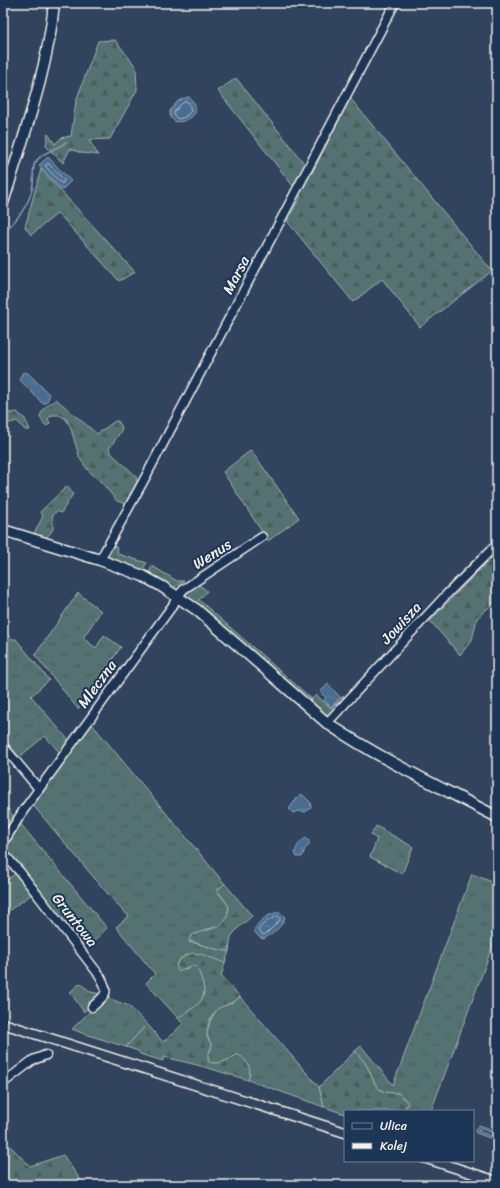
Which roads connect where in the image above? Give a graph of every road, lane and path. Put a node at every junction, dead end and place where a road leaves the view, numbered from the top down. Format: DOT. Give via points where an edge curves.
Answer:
graph roads {
  1 [pos="54,3"];
  2 [pos="395,3"];
  3 [pos="3,203"];
  4 [pos="3,530"];
  5 [pos="262,537"];
  6 [pos="497,544"];
  7 [pos="100,560"];
  8 [pos="178,596"];
  9 [pos="327,723"];
  10 [pos="3,746"];
  11 [pos="39,788"];
  12 [pos="497,817"];
  13 [pos="3,843"];
  14 [pos="3,853"];
  15 [pos="92,1007"];
  16 [pos="46,1055"];
  17 [pos="3,1083"];
  1 -- 3 [label="main road" via="39,82"];
  2 -- 7 [label="street, Marsa"];
  4 -- 7 [label="main road"];
  5 -- 8 [label="street, Wenus" via="184,589"];
  6 -- 9 [label="street, Jowisza"];
  7 -- 8 [label="main road" via="143,576"];
  8 -- 9 [label="main road"];
  8 -- 11 [label="street, Mleczna"];
  9 -- 12 [label="main road" via="375,753"];
  10 -- 11 [label="street"];
  11 -- 13 [label="street, Mleczna"];
  14 -- 15 [label="street, Gruntowa" via="100,976 106,991"];
  16 -- 17 [label="street" via="33,1060"];
}
